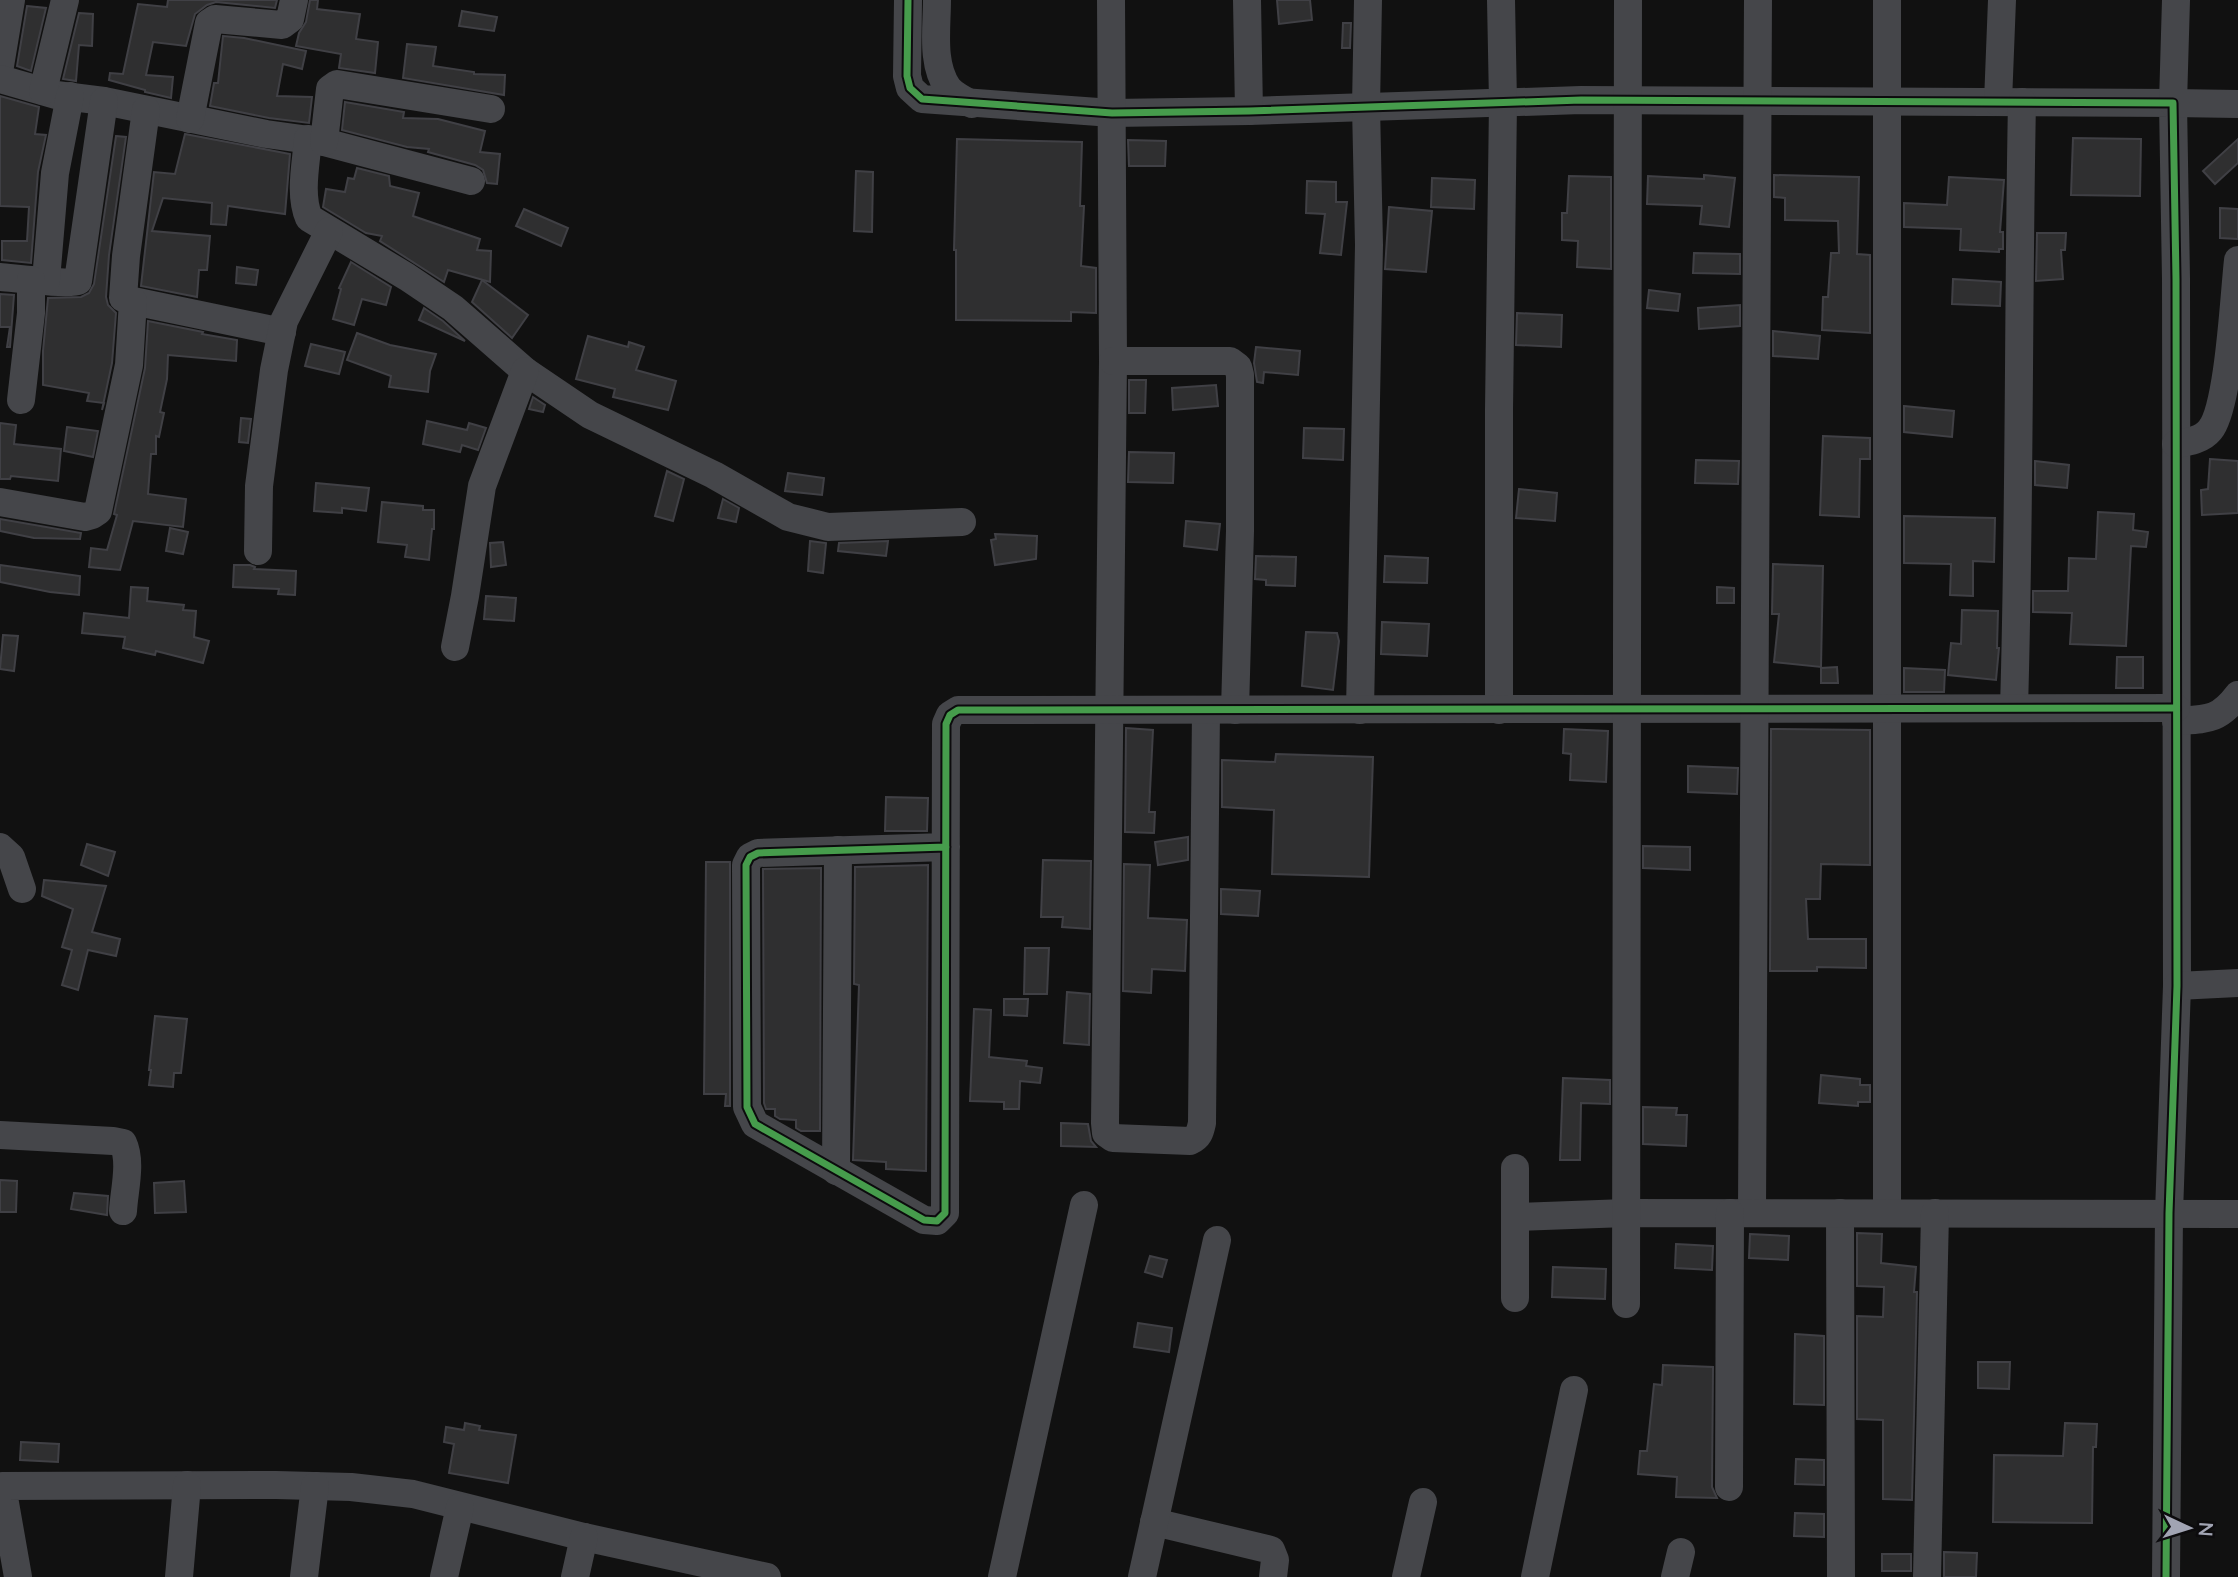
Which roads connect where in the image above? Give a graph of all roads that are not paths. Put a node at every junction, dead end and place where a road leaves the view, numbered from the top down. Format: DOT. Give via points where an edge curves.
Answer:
graph roads {
  1 [pos="11,0"];
  2 [pos="65,0"];
  3 [pos="294,0"];
  4 [pos="908,0"];
  5 [pos="937,0"];
  6 [pos="1111,0"];
  7 [pos="1247,0"];
  8 [pos="1368,0"];
  9 [pos="1501,0"];
  10 [pos="1628,0"];
  11 [pos="1758,0"];
  12 [pos="1887,0"];
  13 [pos="2002,0"];
  14 [pos="2176,0"];
  15 [pos="0,66"];
  16 [pos="0,79"];
  17 [pos="57,94"];
  18 [pos="1628,100"];
  19 [pos="1758,101"];
  20 [pos="104,102"];
  21 [pos="1503,102"];
  22 [pos="1887,102"];
  23 [pos="2010,102"];
  24 [pos="2173,103"];
  25 [pos="972,104"];
  26 [pos="2238,104"];
  27 [pos="1366,106"];
  28 [pos="491,109"];
  29 [pos="146,110"];
  30 [pos="1249,111"];
  31 [pos="1111,113"];
  32 [pos="190,119"];
  33 [pos="316,141"];
  34 [pos="471,181"];
  35 [pos="329,231"];
  36 [pos="2238,260"];
  37 [pos="0,277"];
  38 [pos="39,280"];
  39 [pos="78,281"];
  40 [pos="128,299"];
  41 [pos="282,332"];
  42 [pos="1113,361"];
  43 [pos="2233,370"];
  44 [pos="524,371"];
  45 [pos="21,400"];
  46 [pos="2176,444"];
  47 [pos="0,502"];
  48 [pos="962,522"];
  49 [pos="258,551"];
  50 [pos="455,647"];
  51 [pos="2238,695"];
  52 [pos="1887,708"];
  53 [pos="2014,708"];
  54 [pos="1627,709"];
  55 [pos="1755,709"];
  56 [pos="1109,710"];
  57 [pos="1206,710"];
  58 [pos="1236,710"];
  59 [pos="1360,710"];
  60 [pos="1499,710"];
  61 [pos="2176,715"];
  62 [pos="0,847"];
  63 [pos="946,847"];
  64 [pos="838,850"];
  65 [pos="22,889"];
  66 [pos="2238,983"];
  67 [pos="2177,986"];
  68 [pos="0,1135"];
  69 [pos="1515,1168"];
  70 [pos="836,1171"];
  71 [pos="1084,1205"];
  72 [pos="123,1211"];
  73 [pos="1626,1213"];
  74 [pos="1741,1213"];
  75 [pos="1840,1213"];
  76 [pos="1887,1213"];
  77 [pos="1935,1213"];
  78 [pos="2169,1213"];
  79 [pos="2238,1214"];
  80 [pos="1515,1217"];
  81 [pos="1217,1240"];
  82 [pos="1515,1298"];
  83 [pos="1626,1304"];
  84 [pos="1574,1390"];
  85 [pos="1,1477"];
  86 [pos="187,1485"];
  87 [pos="315,1486"];
  88 [pos="1729,1487"];
  89 [pos="1423,1502"];
  90 [pos="460,1507"];
  91 [pos="1154,1522"];
  92 [pos="584,1537"];
  93 [pos="718,1572"];
  94 [pos="18,1577"];
  95 [pos="179,1577"];
  96 [pos="304,1577"];
  97 [pos="444,1577"];
  98 [pos="575,1577"];
  99 [pos="766,1577"];
  100 [pos="1002,1577"];
  101 [pos="1142,1577"];
  102 [pos="1273,1577"];
  103 [pos="1406,1577"];
  104 [pos="1535,1577"];
  105 [pos="1841,1577"];
  106 [pos="1927,1577"];
  107 [pos="2166,1577"];
  1 -- 15 [label="street"];
  2 -- 17 [label="street"];
  3 -- 32 [label="street" via="290,19 282,25 215,19 209,23"];
  4 -- 25 [label="street" via="910,88 922,99"];
  5 -- 25 [label="street" via="940,72 950,90"];
  6 -- 31 [label="street"];
  7 -- 30 [label="street"];
  8 -- 27 [label="street"];
  9 -- 21 [label="street"];
  10 -- 18 [label="street"];
  11 -- 19 [label="street"];
  12 -- 22 [label="street"];
  13 -- 23 [label="street"];
  14 -- 24 [label="street"];
  16 -- 17 [label="street"];
  17 -- 20 [label="street"];
  17 -- 38 [label="street" via="55,173"];
  18 -- 19 [label="street"];
  18 -- 21 [label="street"];
  18 -- 54 [label="street"];
  19 -- 22 [label="street"];
  19 -- 55 [label="street"];
  20 -- 29 [label="street"];
  20 -- 39 [label="street"];
  21 -- 27 [label="street"];
  21 -- 60 [label="street"];
  22 -- 23 [label="street"];
  22 -- 52 [label="street"];
  23 -- 24 [label="street"];
  23 -- 53 [label="street" via="2019,279"];
  24 -- 26 [label="street"];
  24 -- 46 [label="street"];
  25 -- 31 [label="street"];
  27 -- 30 [label="street"];
  27 -- 59 [label="street" via="1369,245"];
  28 -- 33 [label="street" via="337,84 330,89"];
  29 -- 32 [label="street"];
  29 -- 40 [label="street" via="126,256"];
  30 -- 31 [label="street"];
  31 -- 42 [label="street"];
  32 -- 33 [label="street"];
  33 -- 34 [label="street"];
  33 -- 35 [label="street" via="305,208 309,218"];
  35 -- 41 [label="street"];
  35 -- 44 [label="street" via="453,308"];
  36 -- 43 [label="street"];
  37 -- 38 [label="street"];
  38 -- 39 [label="street"];
  38 -- 45 [label="street"];
  39 -- 40 [label="street"];
  40 -- 41 [label="street"];
  40 -- 47 [label="street" via="129,365 98,511 85,517"];
  41 -- 49 [label="street" via="259,486"];
  42 -- 56 [label="street"];
  42 -- 58 [label="street" via="1230,361 1238,367"];
  43 -- 46 [label="street" via="2211,429 2200,439"];
  44 -- 48 [label="street" via="590,415 715,475 788,517 828,527"];
  44 -- 50 [label="street" via="482,486"];
  46 -- 61 [label="street"];
  51 -- 61 [label="street" via="2222,713 2208,719"];
  52 -- 53 [label="street"];
  52 -- 55 [label="street"];
  52 -- 76 [label="street"];
  53 -- 61 [label="street"];
  54 -- 55 [label="street"];
  54 -- 60 [label="street"];
  54 -- 73 [label="street"];
  55 -- 74 [label="street"];
  56 -- 57 [label="street"];
  56 -- 57 [label="street" via="1106,1133 1113,1138 1190,1141 1197,1138 1202,1123"];
  56 -- 63 [label="street" via="958,710 950,715 946,724"];
  57 -- 58 [label="street"];
  58 -- 59 [label="street"];
  59 -- 60 [label="street"];
  61 -- 67 [label="street"];
  62 -- 65 [label="street" via="10,857"];
  63 -- 64 [label="street"];
  63 -- 70 [label="street" via="945,1213 937,1221 924,1220"];
  64 -- 70 [label="street"];
  64 -- 70 [label="street" via="758,853 746,865 747,1107 755,1124"];
  66 -- 67 [label="street"];
  67 -- 78 [label="street"];
  68 -- 72 [label="street" via="123,1143 127,1164"];
  69 -- 80 [label="street"];
  71 -- 100 [label="street"];
  73 -- 74 [label="street"];
  73 -- 80 [label="street"];
  73 -- 83 [label="street"];
  74 -- 75 [label="street"];
  74 -- 88 [label="street"];
  75 -- 76 [label="street"];
  75 -- 105 [label="street"];
  76 -- 77 [label="street"];
  77 -- 78 [label="street"];
  77 -- 106 [label="street"];
  78 -- 79 [label="street"];
  78 -- 107 [label="street"];
  80 -- 82 [label="street"];
  81 -- 91 [label="street"];
  84 -- 104 [label="street"];
  85 -- 86 [label="street"];
  85 -- 94 [label="street"];
  86 -- 87 [label="street"];
  86 -- 95 [label="street"];
  87 -- 90 [label="street" via="413,1494"];
  87 -- 96 [label="street"];
  89 -- 103 [label="street"];
  90 -- 92 [label="street"];
  90 -- 97 [label="street"];
  91 -- 101 [label="street"];
  91 -- 102 [label="street" via="1271,1550 1276,1560"];
  92 -- 93 [label="street"];
  92 -- 98 [label="street"];
  93 -- 99 [label="street"];
}
